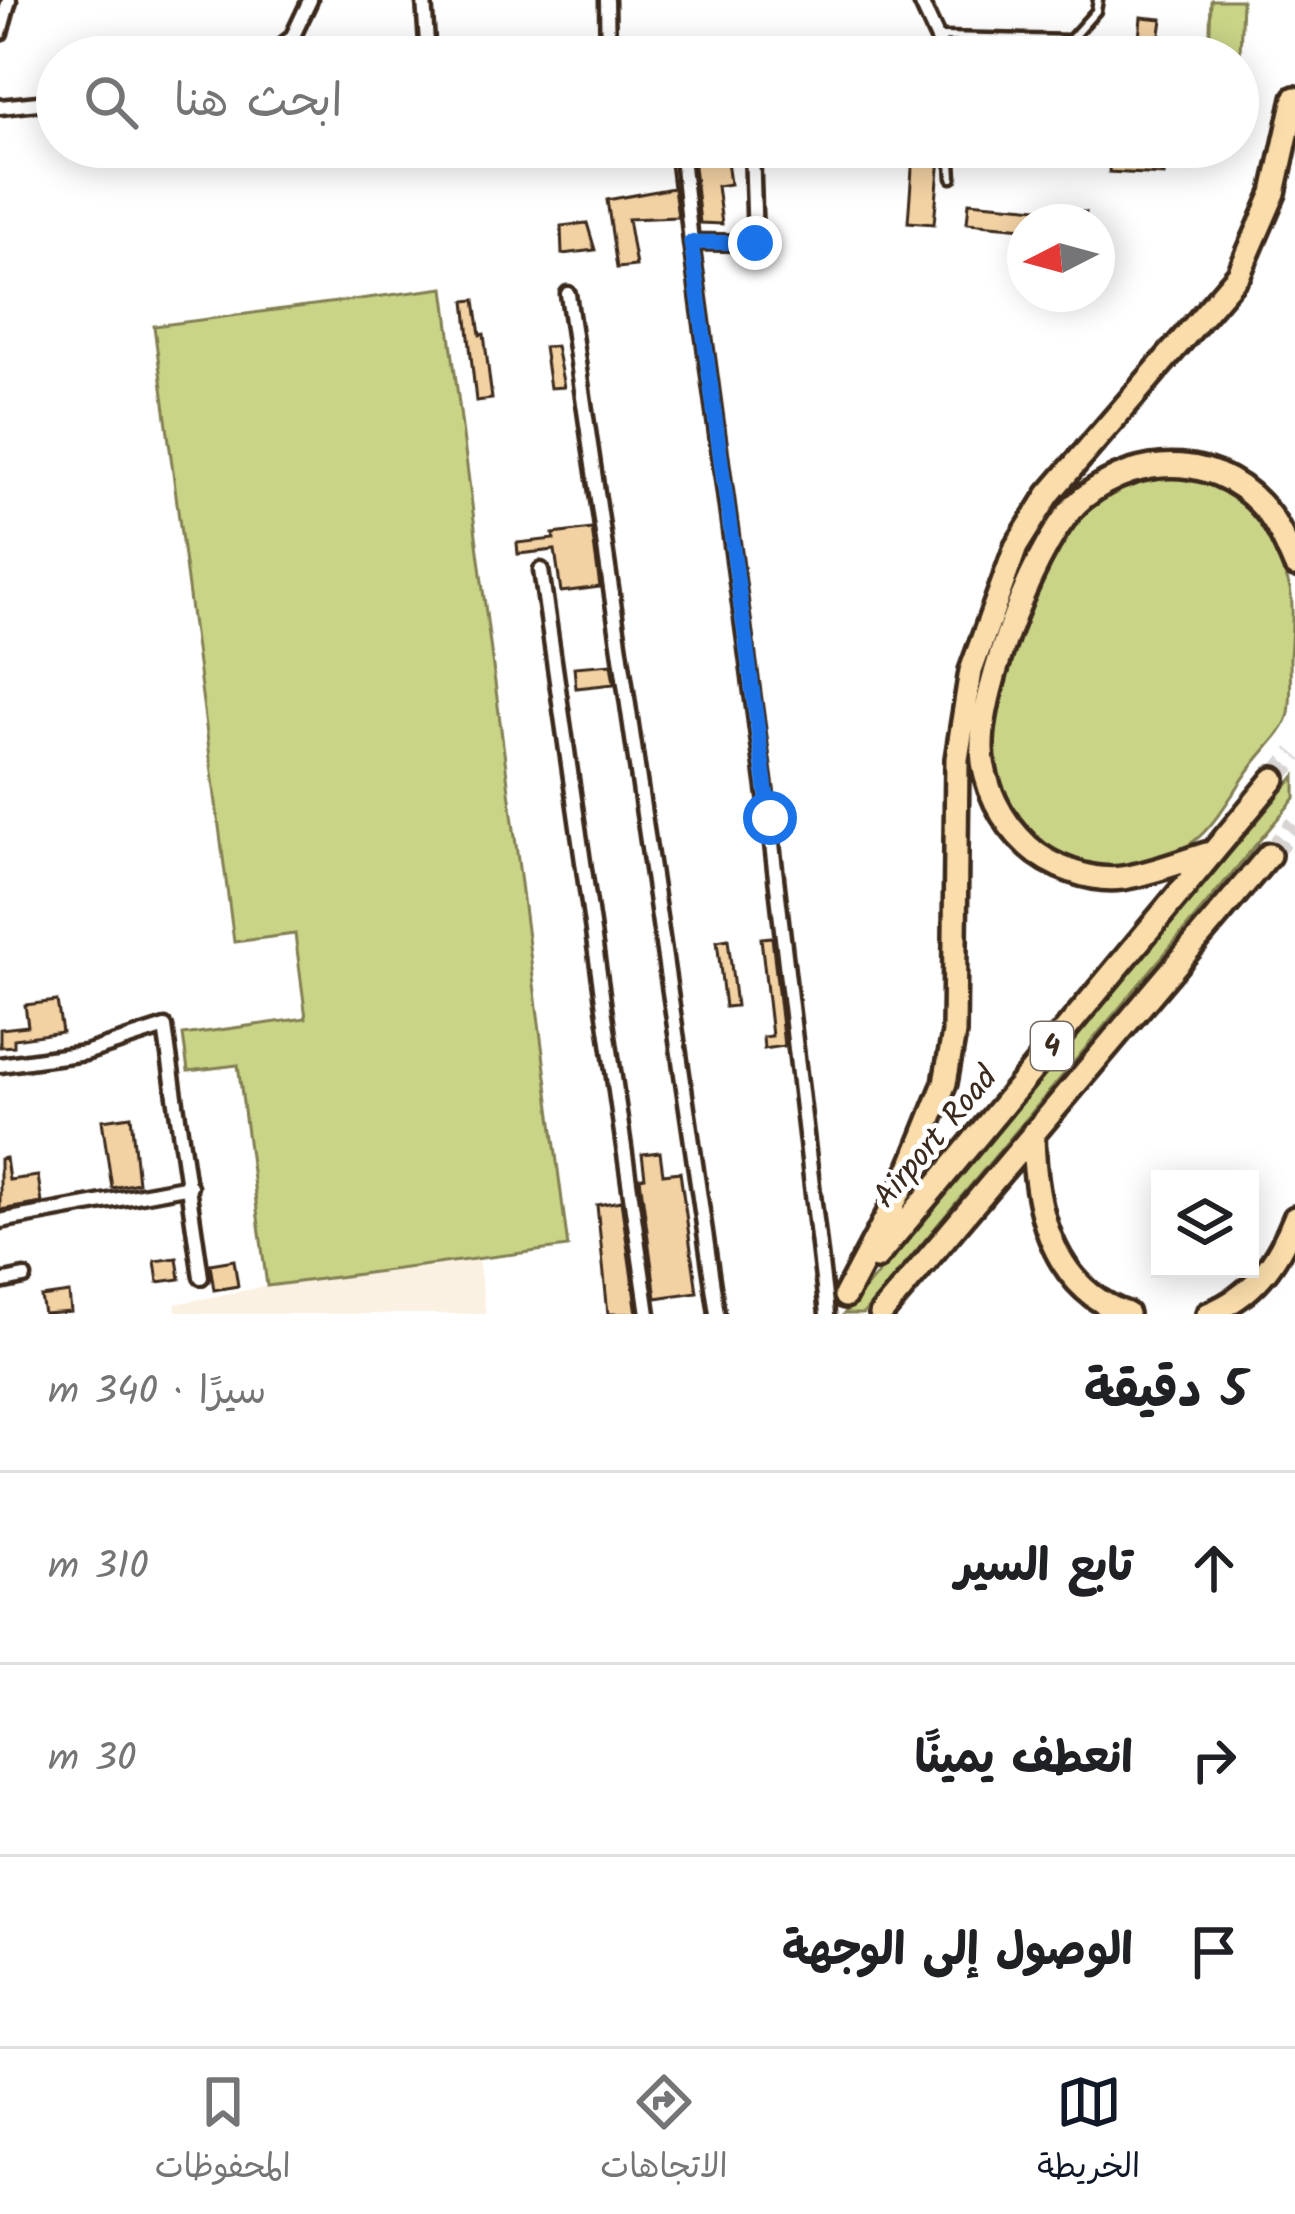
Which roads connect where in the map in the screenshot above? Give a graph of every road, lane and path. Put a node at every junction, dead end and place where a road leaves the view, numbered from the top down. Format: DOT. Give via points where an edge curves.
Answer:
graph roads {
  1 [pos="310,0"];
  2 [pos="424,0"];
  3 [pos="607,0"];
  4 [pos="920,0"];
  5 [pos="1098,0"];
  6 [pos="9,2"];
  7 [pos="0,33"];
  8 [pos="293,36"];
  9 [pos="427,36"];
  10 [pos="608,36"];
  11 [pos="935,36"];
  12 [pos="1074,36"];
  13 [pos="1295,98"];
  14 [pos="36,103"];
  15 [pos="0,107"];
  16 [pos="684,168"];
  17 [pos="753,168"];
  18 [pos="951,168"];
  19 [pos="952,178"];
  20 [pos="691,242"];
  21 [pos="568,294"];
  22 [pos="1295,565"];
  23 [pos="542,570"];
  24 [pos="1274,779"];
  25 [pos="1210,853"];
  26 [pos="1269,855"];
  27 [pos="0,1065"];
  28 [pos="1033,1132"];
  29 [pos="190,1186"];
  30 [pos="1295,1218"];
  31 [pos="0,1221"];
  32 [pos="24,1277"];
  33 [pos="201,1277"];
  34 [pos="0,1282"];
  35 [pos="844,1296"];
  36 [pos="648,1314"];
  37 [pos="717,1314"];
  38 [pos="828,1314"];
  39 [pos="881,1314"];
  40 [pos="1127,1314"];
  41 [pos="1208,1314"];
  1 -- 8 [label="street"];
  2 -- 9 [label="street"];
  3 -- 10 [label="street"];
  4 -- 11 [label="street"];
  5 -- 12 [label="lane"];
  6 -- 7 [label="street"];
  13 -- 35 [label="highway" via="1274,193 1239,274 1048,494 1009,568 971,671 957,759 954,1033 944,1083 905,1183"];
  14 -- 15 [label="street"];
  16 -- 20 [label="street"];
  17 -- 20 [label="street" via="755,243"];
  18 -- 19 [label="lane"];
  20 -- 38 [label="street"];
  21 -- 37 [label="street"];
  22 -- 25 [label="highway" via="1270,516 1236,483 1176,464 1128,472 1084,498 1053,535 995,674 982,750 986,774 1003,816 1032,850 1089,876 1120,879"];
  23 -- 36 [label="street"];
  24 -- 25 [label="highway, Airport Road / 4"];
  25 -- 35 [label="highway, Airport Road / 4"];
  26 -- 28 [label="highway, 4"];
  27 -- 29 [label="street" via="85,1053 165,1027"];
  28 -- 39 [label="highway, 4"];
  28 -- 40 [label="highway" via="1035,1192 1061,1261 1098,1301"];
  29 -- 31 [label="street"];
  29 -- 33 [label="street"];
  30 -- 41 [label="highway" via="1265,1275"];
  32 -- 34 [label="street"];
  35 -- 38 [label="highway, Airport Road / 4"];
}
